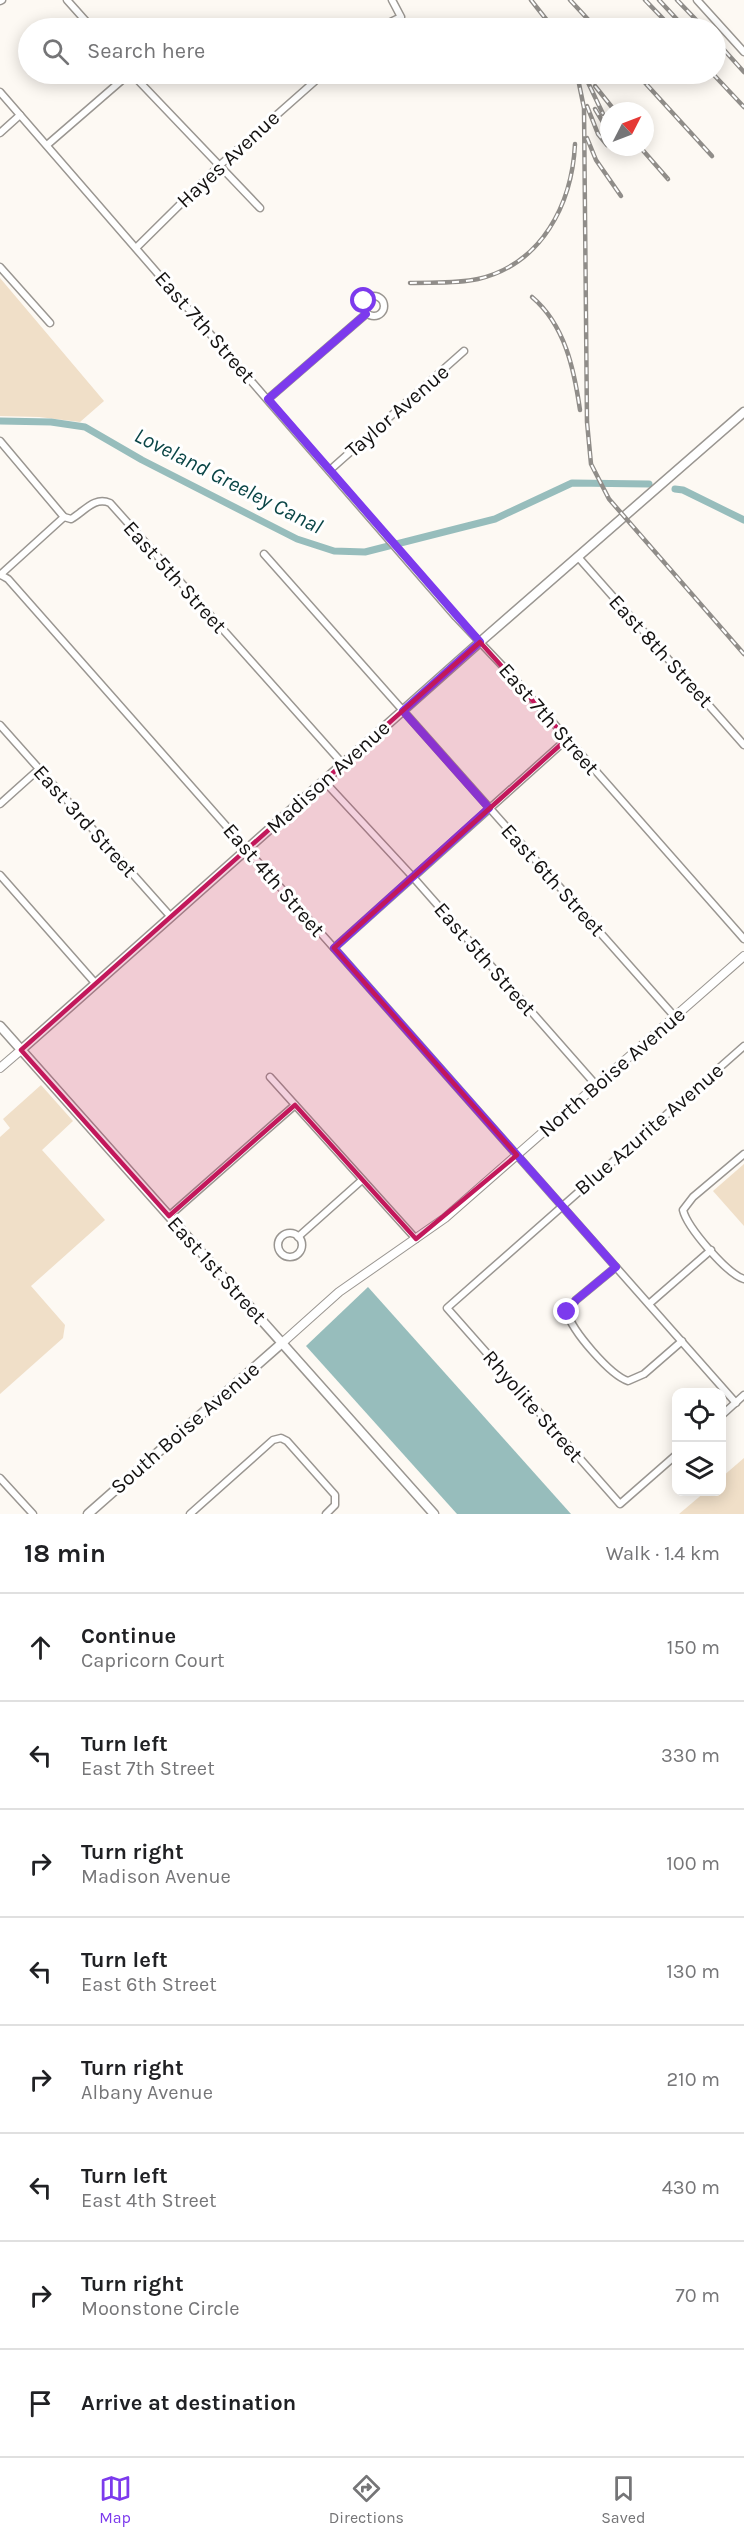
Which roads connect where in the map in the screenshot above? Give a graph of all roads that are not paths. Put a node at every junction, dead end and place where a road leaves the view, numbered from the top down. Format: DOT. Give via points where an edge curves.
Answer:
graph roads {
  1 [pos="67,0"];
  2 [pos="392,0"];
  3 [pos="697,0"];
  4 [pos="83,18"];
  5 [pos="399,18"];
  6 [pos="713,18"];
  7 [pos="726,32"];
  8 [pos="744,52"];
  9 [pos="118,84"];
  10 [pos="140,84"];
  11 [pos="312,84"];
  12 [pos="0,92"];
  13 [pos="20,115"];
  14 [pos="0,133"];
  15 [pos="47,145"];
  16 [pos="220,165"];
  17 [pos="260,208"];
  18 [pos="136,248"];
  19 [pos="0,267"];
  20 [pos="366,314"];
  21 [pos="50,323"];
  22 [pos="464,351"];
  23 [pos="268,399"];
  24 [pos="744,412"];
  25 [pos="0,441"];
  26 [pos="330,470"];
  27 [pos="64,517"];
  28 [pos="264,554"];
  29 [pos="578,557"];
  30 [pos="0,575"];
  31 [pos="480,642"];
  32 [pos="403,711"];
  33 [pos="0,725"];
  34 [pos="567,739"];
  35 [pos="744,745"];
  36 [pos="343,764"];
  37 [pos="39,769"];
  38 [pos="324,781"];
  39 [pos="0,804"];
  40 [pos="489,808"];
  41 [pos="247,849"];
  42 [pos="0,875"];
  43 [pos="412,876"];
  44 [pos="171,917"];
  45 [pos="744,939"];
  46 [pos="334,948"];
  47 [pos="744,956"];
  48 [pos="96,984"];
  49 [pos="675,1017"];
  50 [pos="0,1026"];
  51 [pos="744,1046"];
  52 [pos="21,1050"];
  53 [pos="0,1068"];
  54 [pos="270,1077"];
  55 [pos="596,1086"];
  56 [pos="296,1105"];
  57 [pos="744,1154"];
  58 [pos="517,1155"];
  59 [pos="362,1180"];
  60 [pos="562,1206"];
  61 [pos="170,1216"];
  62 [pos="298,1237"];
  63 [pos="416,1239"];
  64 [pos="711,1250"];
  65 [pos="616,1267"];
  66 [pos="744,1279"];
  67 [pos="649,1304"];
  68 [pos="447,1308"];
  69 [pos="682,1341"];
  70 [pos="282,1343"];
  71 [pos="744,1395"];
  72 [pos="736,1402"];
  73 [pos="726,1411"];
  74 [pos="672,1458"];
  75 [pos="0,1478"];
  76 [pos="33,1514"];
  77 [pos="88,1514"];
  78 [pos="190,1514"];
  79 [pos="326,1514"];
  80 [pos="434,1514"];
  1 -- 4 [label="street"];
  2 -- 5 [label="street"];
  3 -- 6 [label="street"];
  7 -- 8 [label="street"];
  9 -- 15 [label="street"];
  10 -- 16 [label="street"];
  11 -- 16 [label="street, Hayes Avenue"];
  12 -- 13 [label="street, East 7th Street"];
  13 -- 14 [label="street"];
  13 -- 15 [label="street, East 7th Street"];
  15 -- 18 [label="street, East 7th Street"];
  16 -- 17 [label="street"];
  16 -- 18 [label="street, Hayes Avenue"];
  18 -- 23 [label="street, East 7th Street"];
  19 -- 21 [label="street"];
  20 -- 23 [label="street"];
  22 -- 26 [label="street, Taylor Avenue"];
  23 -- 26 [label="street, East 7th Street"];
  24 -- 29 [label="main road, Madison Avenue"];
  25 -- 27 [label="street"];
  26 -- 31 [label="street, East 7th Street"];
  27 -- 30 [label="street"];
  27 -- 36 [label="street, East 5th Street" via="71,519 99,501 110,503"];
  28 -- 32 [label="street, East 6th Street"];
  29 -- 31 [label="main road, Madison Avenue"];
  29 -- 35 [label="street, East 8th Street"];
  30 -- 41 [label="street, East 4th Street" via="8,579"];
  31 -- 32 [label="main road, Madison Avenue"];
  31 -- 34 [label="street, East 7th Street"];
  32 -- 36 [label="main road, Madison Avenue"];
  32 -- 40 [label="street, East 6th Street"];
  33 -- 37 [label="street, East 3rd Street"];
  34 -- 40 [label="street"];
  34 -- 45 [label="street, East 7th Street"];
  36 -- 38 [label="main road, Madison Avenue"];
  37 -- 39 [label="street"];
  37 -- 44 [label="street, East 3rd Street"];
  38 -- 41 [label="main road, Madison Avenue"];
  38 -- 43 [label="street, East 5th Street"];
  40 -- 43 [label="street"];
  40 -- 49 [label="street, East 6th Street"];
  41 -- 44 [label="main road, Madison Avenue"];
  41 -- 46 [label="street, East 4th Street"];
  42 -- 48 [label="street"];
  43 -- 46 [label="street"];
  43 -- 55 [label="street, East 5th Street"];
  44 -- 48 [label="main road, Madison Avenue"];
  46 -- 58 [label="street, East 4th Street"];
  47 -- 49 [label="street, North Boise Avenue"];
  48 -- 52 [label="main road, Madison Avenue"];
  49 -- 55 [label="street, North Boise Avenue"];
  50 -- 52 [label="main road, East 1st Street"];
  51 -- 60 [label="street, Blue Azurite Avenue"];
  52 -- 53 [label="street"];
  52 -- 61 [label="main road, East 1st Street"];
  54 -- 56 [label="street"];
  55 -- 58 [label="street, North Boise Avenue"];
  56 -- 59 [label="street"];
  56 -- 61 [label="street"];
  57 -- 64 [label="street" via="683,1210 689,1224"];
  58 -- 60 [label="street, East 4th Street"];
  58 -- 63 [label="street, North Boise Avenue"];
  59 -- 62 [label="street"];
  59 -- 63 [label="street"];
  60 -- 65 [label="street, East 4th Street"];
  60 -- 68 [label="street, Blue Azurite Avenue"];
  61 -- 70 [label="main road, East 1st Street"];
  63 -- 70 [label="street, North Boise Avenue" via="339,1292"];
  64 -- 66 [label="street" via="732,1273"];
  64 -- 67 [label="street"];
  65 -- 67 [label="street, East 4th Street"];
  65 -- 69 [label="street" via="567,1312 573,1326 614,1373 628,1381 635,1379"];
  67 -- 69 [label="street, East 4th Street"];
  68 -- 74 [label="street, Rhyolite Street" via="620,1504"];
  69 -- 72 [label="street, East 4th Street"];
  70 -- 77 [label="main road, South Boise Avenue"];
  70 -- 80 [label="main road, East 1st Street"];
  71 -- 72 [label="street"];
  72 -- 73 [label="street"];
  75 -- 76 [label="street"];
  78 -- 79 [label="street" via="273,1440 285,1439 335,1495 336,1502"];
}
